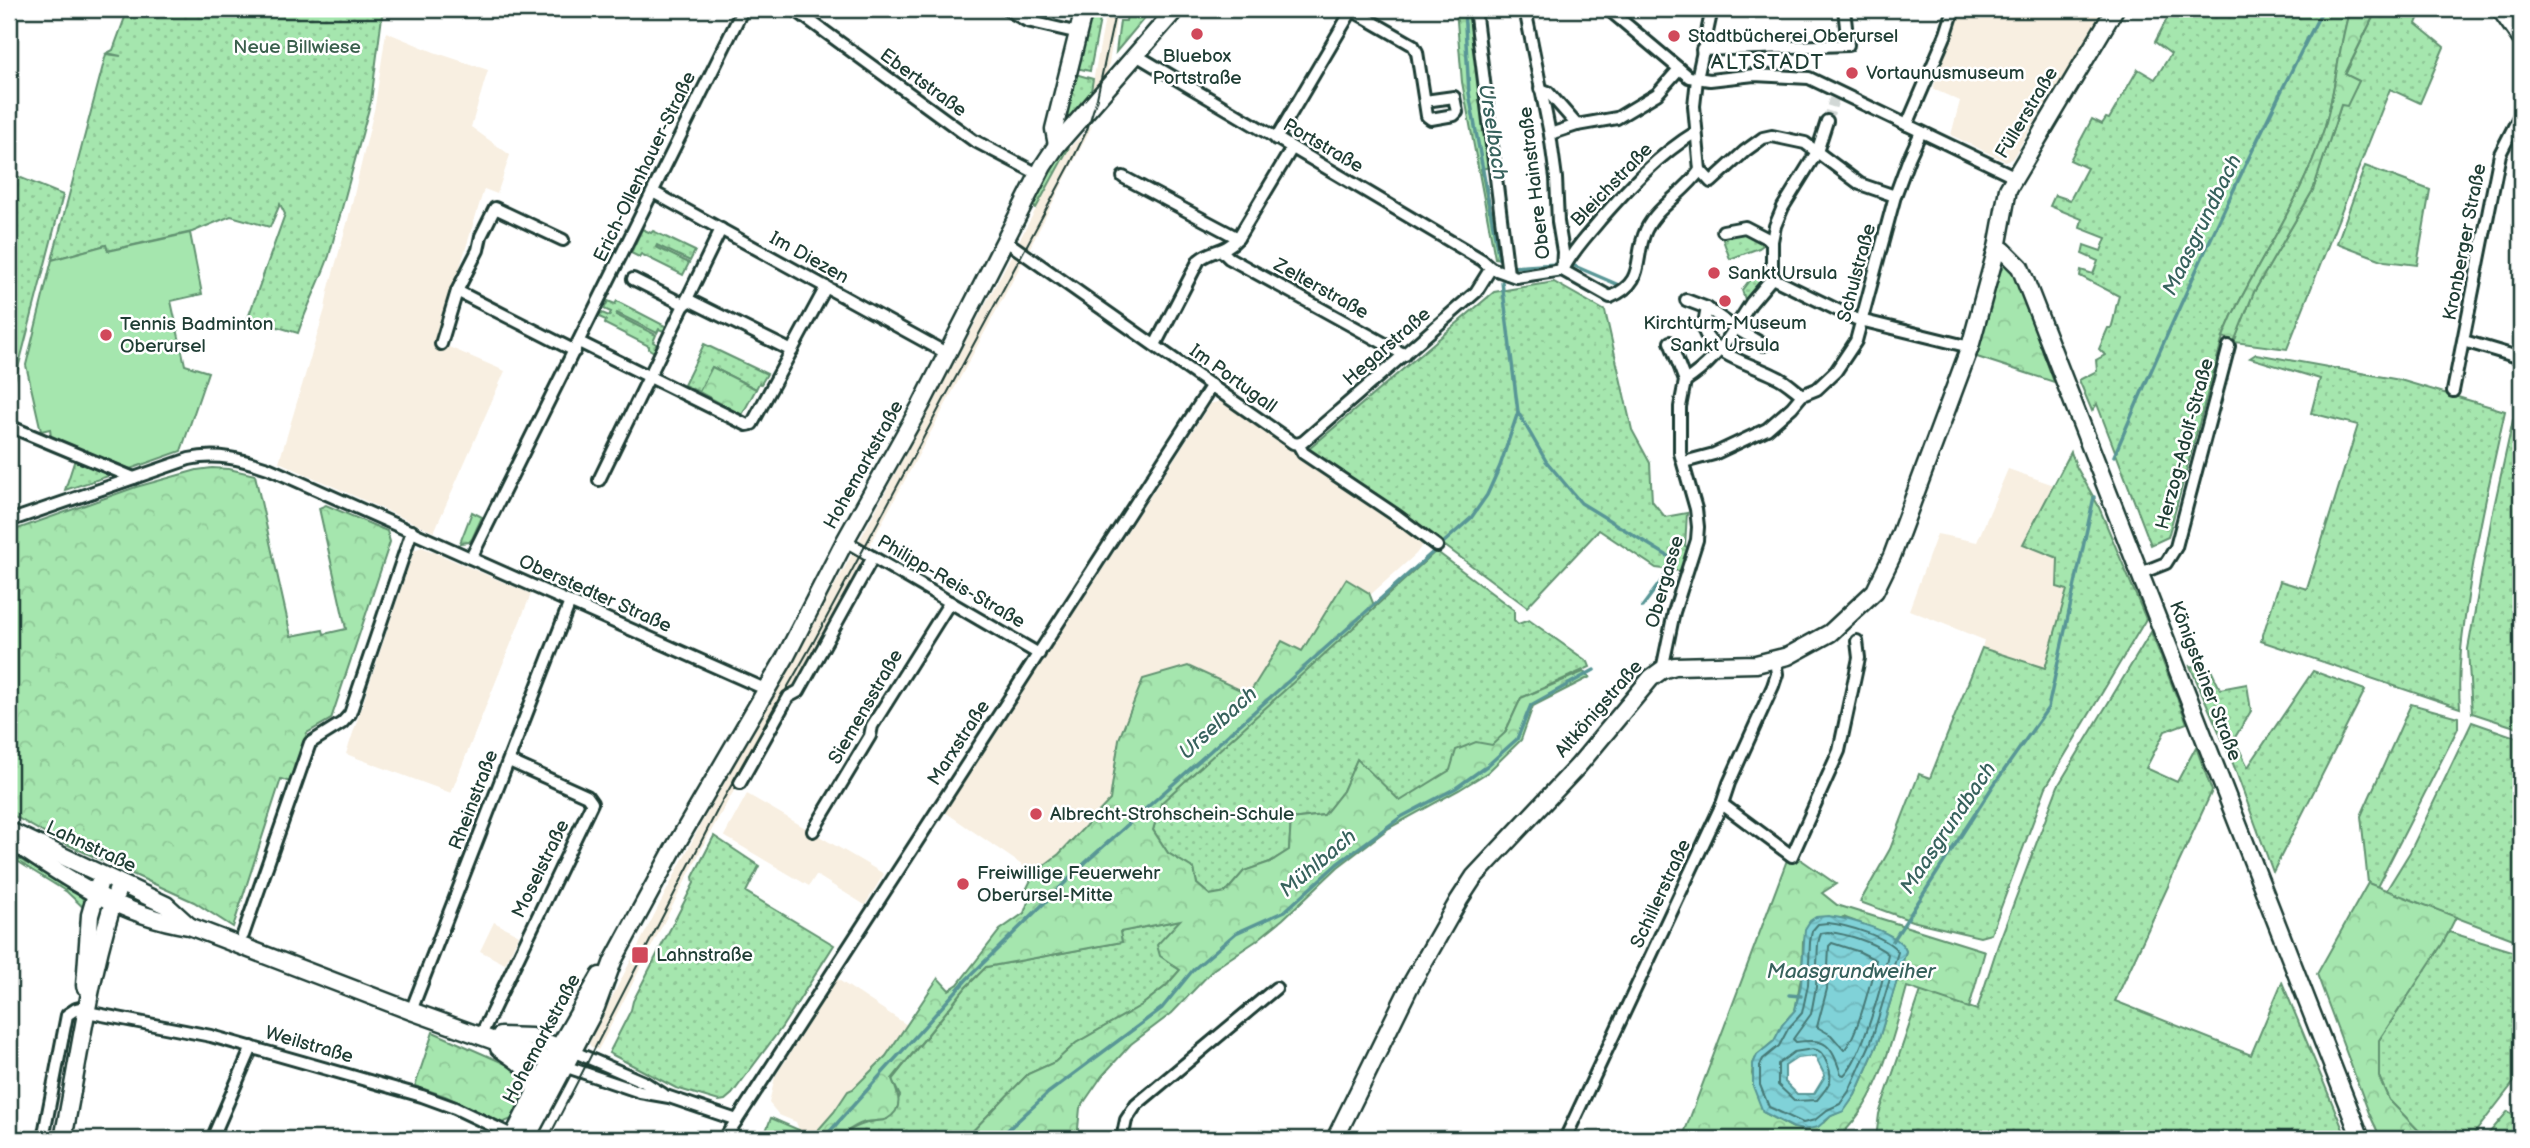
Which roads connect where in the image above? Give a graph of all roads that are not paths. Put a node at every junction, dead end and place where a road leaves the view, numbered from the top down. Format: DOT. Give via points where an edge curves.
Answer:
graph roads {
  1 [pos="743,9"];
  2 [pos="794,9"];
  3 [pos="1006,9"];
  4 [pos="1084,9"];
  5 [pos="1176,9"];
  6 [pos="1351,9"];
  7 [pos="1475,9"];
  8 [pos="1525,9"];
  9 [pos="1608,9"];
  10 [pos="1712,9"];
  11 [pos="1844,9"];
  12 [pos="1954,9"];
  13 [pos="2115,9"];
  14 [pos="2500,9"];
  15 [pos="1079,33"];
  16 [pos="2521,39"];
  17 [pos="1702,50"];
  18 [pos="1136,55"];
  19 [pos="1679,69"];
  20 [pos="1697,79"];
  21 [pos="1541,89"];
  22 [pos="1425,102"];
  23 [pos="2521,113"];
  24 [pos="1827,121"];
  25 [pos="1577,125"];
  26 [pos="1907,125"];
  27 [pos="1696,132"];
  28 [pos="1921,132"];
  29 [pos="1550,134"];
  30 [pos="1276,139"];
  31 [pos="1057,145"];
  32 [pos="1292,149"];
  33 [pos="1817,152"];
  34 [pos="1700,170"];
  35 [pos="1038,174"];
  36 [pos="2014,176"];
  37 [pos="1123,177"];
  38 [pos="653,192"];
  39 [pos="1895,197"];
  40 [pos="721,229"];
  41 [pos="1723,231"];
  42 [pos="1238,238"];
  43 [pos="563,240"];
  44 [pos="1006,241"];
  45 [pos="1772,241"];
  46 [pos="1997,248"];
  47 [pos="1222,251"];
  48 [pos="1491,268"];
  49 [pos="1562,270"];
  50 [pos="1508,274"];
  51 [pos="1772,278"];
  52 [pos="633,279"];
  53 [pos="826,287"];
  54 [pos="457,291"];
  55 [pos="1686,300"];
  56 [pos="686,302"];
  57 [pos="1707,308"];
  58 [pos="1863,320"];
  59 [pos="1735,328"];
  60 [pos="2464,341"];
  61 [pos="1671,342"];
  62 [pos="441,344"];
  63 [pos="1155,345"];
  64 [pos="1764,345"];
  65 [pos="577,346"];
  66 [pos="2229,346"];
  67 [pos="1970,347"];
  68 [pos="1721,350"];
  69 [pos="792,351"];
  70 [pos="948,354"];
  71 [pos="1405,355"];
  72 [pos="2521,358"];
  73 [pos="649,377"];
  74 [pos="1685,381"];
  75 [pos="1212,386"];
  76 [pos="2453,391"];
  77 [pos="1802,395"];
  78 [pos="9,426"];
  79 [pos="1298,444"];
  80 [pos="1684,462"];
  81 [pos="134,478"];
  82 [pos="599,480"];
  83 [pos="9,521"];
  84 [pos="412,531"];
  85 [pos="845,541"];
  86 [pos="1437,546"];
  87 [pos="873,557"];
  88 [pos="471,558"];
  89 [pos="2141,573"];
  90 [pos="950,601"];
  91 [pos="570,602"];
  92 [pos="1857,641"];
  93 [pos="1039,654"];
  94 [pos="1775,660"];
  95 [pos="1662,670"];
  96 [pos="765,689"];
  97 [pos="509,761"];
  98 [pos="740,783"];
  99 [pos="1722,804"];
  100 [pos="9,831"];
  101 [pos="813,831"];
  102 [pos="9,839"];
  103 [pos="103,876"];
  104 [pos="119,885"];
  105 [pos="94,894"];
  106 [pos="113,901"];
  107 [pos="189,926"];
  108 [pos="243,935"];
  109 [pos="613,961"];
  110 [pos="1276,988"];
  111 [pos="87,1009"];
  112 [pos="411,1011"];
  113 [pos="481,1035"];
  114 [pos="252,1046"];
  115 [pos="561,1056"];
  116 [pos="536,1092"];
  117 [pos="669,1097"];
  118 [pos="737,1120"];
  119 [pos="517,1138"];
  120 [pos="43,1139"];
  121 [pos="63,1139"];
  122 [pos="212,1139"];
  123 [pos="724,1139"];
  124 [pos="1122,1139"];
  125 [pos="1335,1139"];
  126 [pos="1565,1139"];
  127 [pos="2361,1139"];
  1 -- 38 [label="street, Erich-Ollenhauer-Straße"];
  2 -- 35 [label="street, Ebertstraße" via="973,140"];
  3 -- 15 [label="street" via="1027,21"];
  4 -- 15 [label="street"];
  5 -- 18 [label="street, Hohemarkstraße"];
  6 -- 22 [label="street" via="1413,45"];
  6 -- 30 [label="street"];
  7 -- 50 [label="street"];
  8 -- 21 [label="street, Obere Hainstraße"];
  9 -- 19 [label="street"];
  10 -- 17 [label="street"];
  11 -- 17 [label="street" via="1848,45"];
  12 -- 26 [label="street"];
  13 -- 36 [label="street, Füllerstraße"];
  14 -- 16 [label="street"];
  15 -- 31 [label="street" via="1054,129"];
  17 -- 20 [label="street"];
  18 -- 30 [label="street, Portstraße"];
  18 -- 31 [label="street, Hohemarkstraße"];
  19 -- 20 [label="street"];
  19 -- 25 [label="street" via="1657,94 1617,118"];
  20 -- 26 [label="street" via="1809,78 1836,96"];
  20 -- 27 [label="street"];
  21 -- 25 [label="street"];
  21 -- 29 [label="street, Obere Hainstraße"];
  23 -- 60 [label="street, Kronberger Straße" via="2500,154"];
  24 -- 33 [label="street"];
  25 -- 29 [label="street"];
  26 -- 28 [label="street"];
  27 -- 34 [label="street"];
  27 -- 49 [label="street, Bleichstraße" via="1676,144 1631,186"];
  28 -- 36 [label="street"];
  28 -- 39 [label="street, Schulstraße"];
  29 -- 49 [label="street, Obere Hainstraße"];
  30 -- 32 [label="street, Portstraße"];
  31 -- 35 [label="street, Hohemarkstraße"];
  32 -- 42 [label="street"];
  32 -- 48 [label="street, Portstraße"];
  33 -- 34 [label="street" via="1805,143 1772,136 1745,151 1711,182"];
  33 -- 39 [label="street" via="1860,184"];
  33 -- 45 [label="street" via="1783,207"];
  34 -- 49 [label="street" via="1646,230 1638,267 1627,288 1610,297"];
  35 -- 44 [label="street, Hohemarkstraße"];
  36 -- 46 [label="street, Füllerstraße"];
  37 -- 42 [label="street"];
  38 -- 40 [label="street, Im Diezen"];
  38 -- 65 [label="street, Erich-Ollenhauer-Straße"];
  39 -- 58 [label="street, Schulstraße"];
  40 -- 53 [label="street, Im Diezen"];
  40 -- 56 [label="street"];
  41 -- 45 [label="street" via="1745,227"];
  42 -- 47 [label="street"];
  43 -- 54 [label="street" via="495,208"];
  44 -- 63 [label="street, Im Portugall"];
  44 -- 70 [label="street, Hohemarkstraße"];
  45 -- 51 [label="street"];
  46 -- 67 [label="street, Altkönigstraße"];
  46 -- 89 [label="street, Königsteiner Straße" via="2020,267"];
  47 -- 63 [label="street" via="1199,260"];
  47 -- 71 [label="street, Zelterstraße"];
  48 -- 50 [label="street, Portstraße"];
  48 -- 71 [label="street, Hegarstraße" via="1476,292"];
  49 -- 50 [label="street" via="1516,277"];
  51 -- 58 [label="street"];
  51 -- 59 [label="street"];
  52 -- 56 [label="street, Erich-Ollenhauer-Straße"];
  53 -- 69 [label="street"];
  53 -- 70 [label="street, Im Diezen"];
  54 -- 62 [label="street"];
  54 -- 65 [label="street"];
  55 -- 57 [label="street"];
  56 -- 69 [label="street, Erich-Ollenhauer-Straße"];
  56 -- 73 [label="street"];
  57 -- 59 [label="street"];
  57 -- 68 [label="street" via="1703,329"];
  58 -- 67 [label="street"];
  58 -- 77 [label="street, Schulstraße" via="1856,341 1836,371 1817,389"];
  59 -- 64 [label="street"];
  59 -- 68 [label="street"];
  60 -- 72 [label="street, Kronberger Straße"];
  60 -- 76 [label="street, Kronberger Straße"];
  61 -- 74 [label="street, Obergasse"];
  63 -- 75 [label="street, Im Portugall"];
  65 -- 73 [label="street"];
  65 -- 88 [label="street, Erich-Ollenhauer-Straße"];
  66 -- 89 [label="street, Herzog-Adolf-Straße" via="2176,547 2166,563"];
  67 -- 94 [label="street, Altkönigstraße" via="1879,586 1830,633"];
  68 -- 74 [label="street"];
  68 -- 77 [label="street" via="1778,377"];
  69 -- 73 [label="street" via="752,424 747,425"];
  70 -- 85 [label="street, Hohemarkstraße"];
  71 -- 79 [label="street, Hegarstraße"];
  73 -- 82 [label="street"];
  74 -- 80 [label="street, Obergasse" via="1679,426"];
  75 -- 79 [label="street, Im Portugall"];
  75 -- 93 [label="street, Marxstraße"];
  77 -- 80 [label="street, Schulstraße" via="1767,429 1714,454"];
  78 -- 81 [label="street"];
  79 -- 86 [label="street, Im Portugall" via="1303,453"];
  80 -- 95 [label="street, Obergasse" via="1696,509 1697,540"];
  81 -- 83 [label="street, Oberstedter Straße"];
  81 -- 84 [label="street, Oberstedter Straße" via="189,459 230,457 268,468"];
  84 -- 88 [label="street, Oberstedter Straße"];
  84 -- 108 [label="street" via="350,714 310,743"];
  85 -- 87 [label="street, Philipp-Reis-Straße"];
  85 -- 96 [label="street, Hohemarkstraße"];
  87 -- 90 [label="street, Philipp-Reis-Straße"];
  87 -- 98 [label="street" via="799,691 788,696"];
  88 -- 91 [label="street, Oberstedter Straße"];
  89 -- 127 [label="street, Königsteiner Straße"];
  90 -- 93 [label="street, Philipp-Reis-Straße"];
  90 -- 101 [label="street, Siemensstraße"];
  91 -- 96 [label="street, Oberstedter Straße"];
  91 -- 97 [label="street, Rheinstraße"];
  92 -- 99 [label="street" via="1859,657 1839,751 1792,856"];
  93 -- 118 [label="street, Marxstraße"];
  94 -- 95 [label="street, Altkönigstraße"];
  94 -- 99 [label="street, Schillerstraße" via="1773,686"];
  95 -- 125 [label="street, Altkönigstraße" via="1474,877 1410,986"];
  96 -- 109 [label="street, Hohemarkstraße"];
  97 -- 112 [label="street, Rheinstraße"];
  97 -- 113 [label="street, Moselstraße" via="587,796 592,803"];
  99 -- 126 [label="street, Schillerstraße"];
  100 -- 103 [label="street, Lahnstraße"];
  102 -- 105 [label="street, Lahnstraße"];
  103 -- 104 [label="street, Lahnstraße"];
  103 -- 105 [label="street"];
  104 -- 106 [label="street"];
  104 -- 107 [label="street, Lahnstraße" via="166,905"];
  105 -- 106 [label="street, Lahnstraße"];
  105 -- 111 [label="street"];
  106 -- 107 [label="street, Lahnstraße" via="167,923"];
  106 -- 111 [label="street"];
  107 -- 112 [label="street, Lahnstraße"];
  109 -- 115 [label="street, Hohemarkstraße" via="598,978"];
  109 -- 115 [label="street, Hohemarkstraße" via="596,1007"];
  110 -- 124 [label="street" via="1136,1105 1126,1120"];
  111 -- 114 [label="street, Weilstraße"];
  111 -- 120 [label="street" via="67,1015"];
  111 -- 121 [label="street"];
  112 -- 113 [label="street, Lahnstraße"];
  113 -- 115 [label="street, Lahnstraße" via="531,1037"];
  113 -- 116 [label="street, Lahnstraße" via="523,1064"];
  114 -- 119 [label="street, Weilstraße" via="422,1096"];
  114 -- 122 [label="street"];
  115 -- 116 [label="street, Hohemarkstraße"];
  115 -- 117 [label="street" via="644,1082"];
  115 -- 117 [label="street" via="639,1092"];
  115 -- 119 [label="street, Hohemarkstraße"];
  116 -- 119 [label="street, Hohemarkstraße"];
  117 -- 118 [label="street"];
  118 -- 123 [label="street, Marxstraße"];
}
